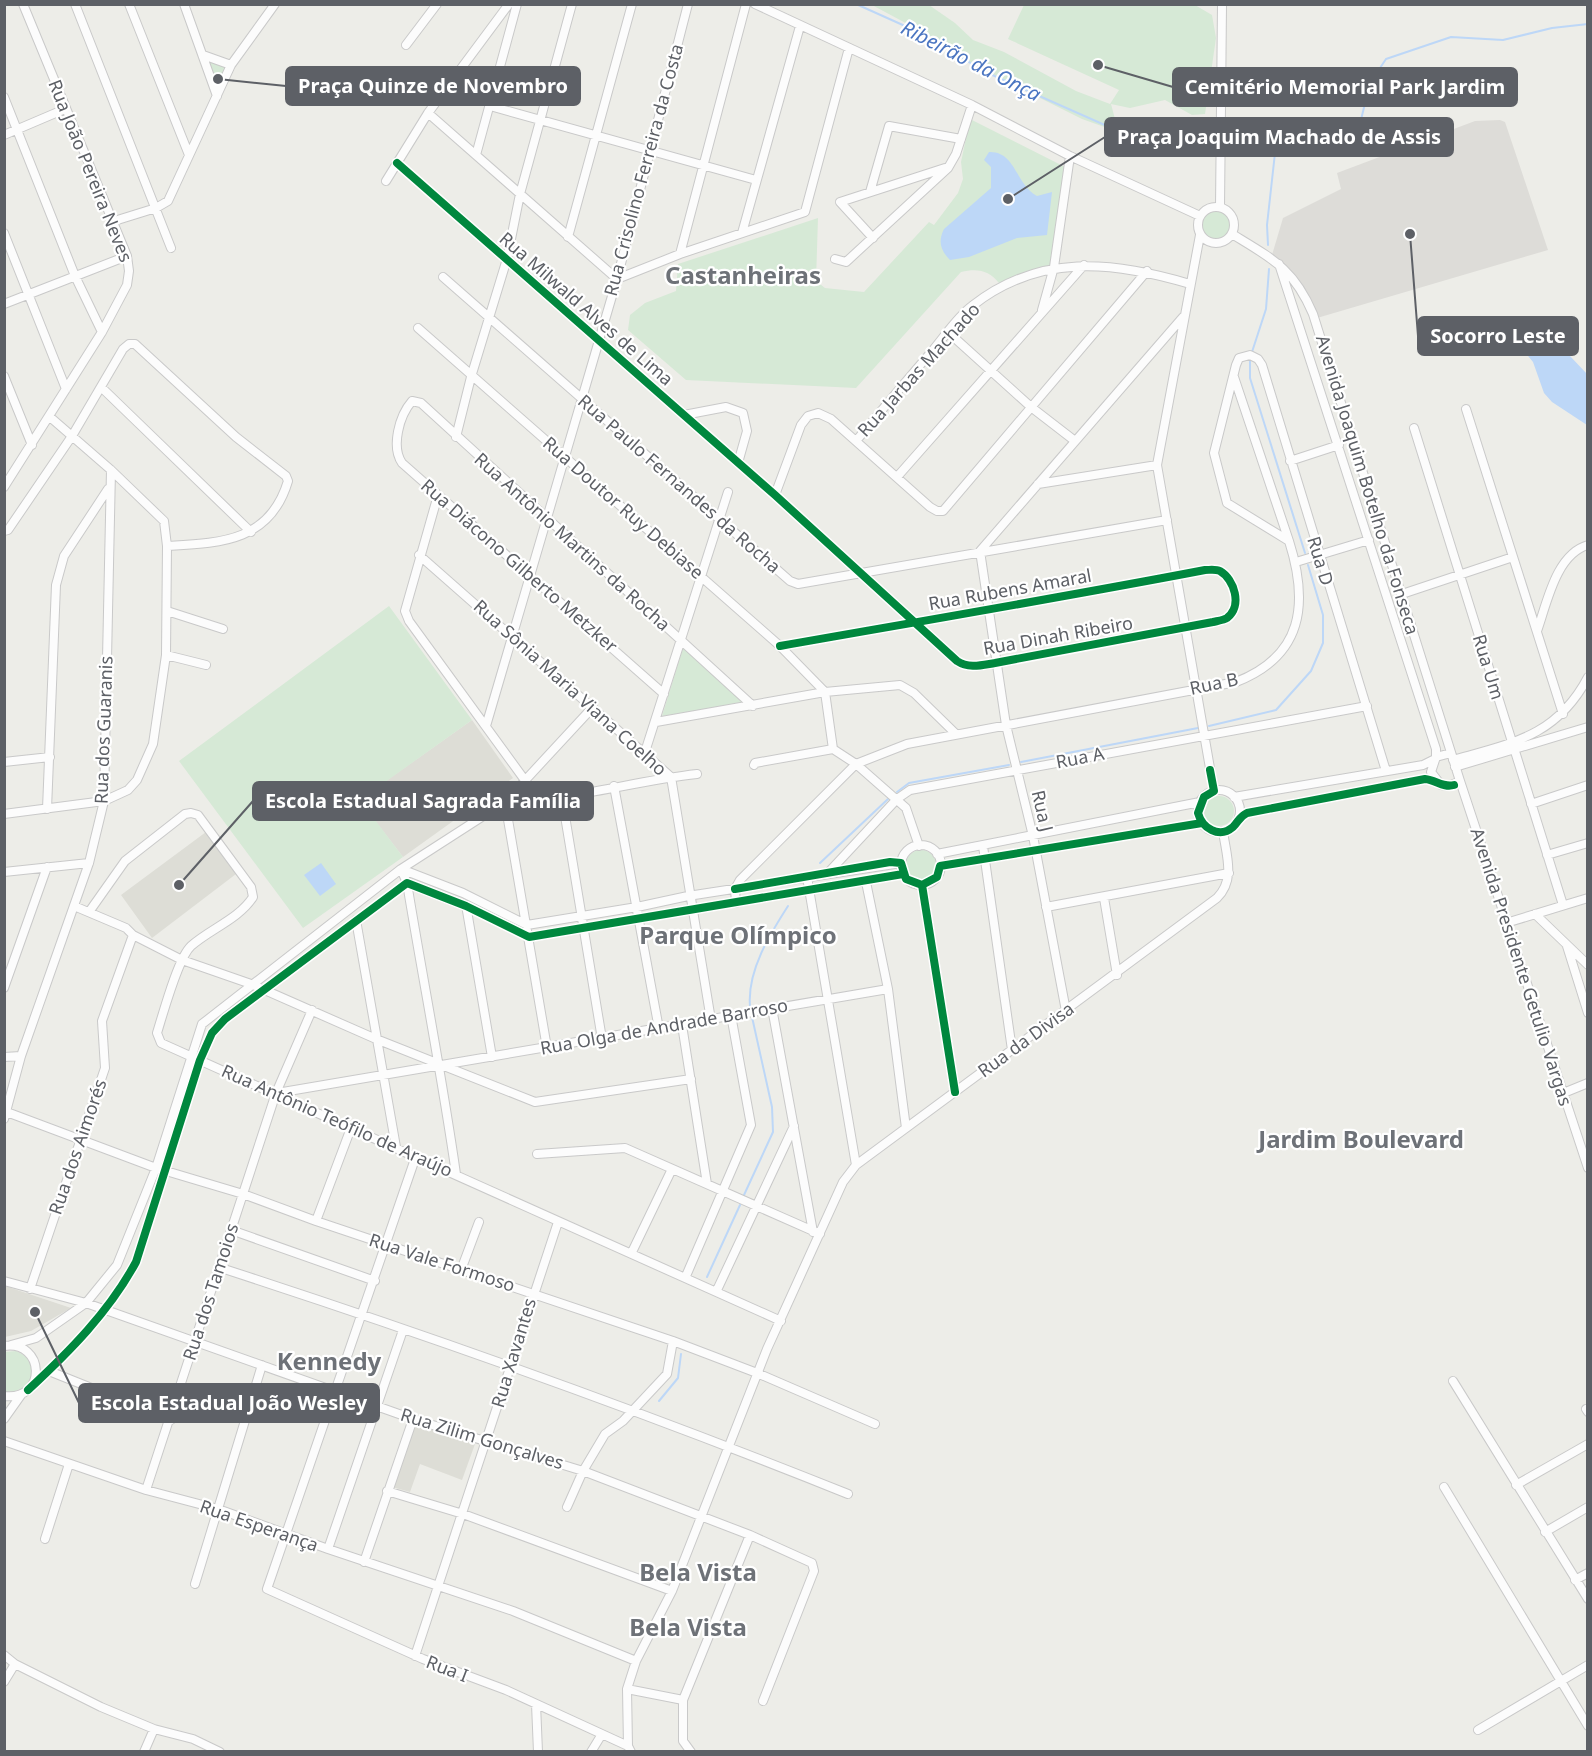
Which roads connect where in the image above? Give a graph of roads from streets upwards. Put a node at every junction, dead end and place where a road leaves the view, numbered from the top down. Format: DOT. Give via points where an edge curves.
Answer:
graph roads {
  1 [pos="23,4"];
  2 [pos="75,4"];
  3 [pos="129,4"];
  4 [pos="184,4"];
  5 [pos="275,4"];
  6 [pos="436,4"];
  7 [pos="509,4"];
  8 [pos="517,4"];
  9 [pos="572,4"];
  10 [pos="632,4"];
  11 [pos="688,4"];
  12 [pos="746,4"];
  13 [pos="754,4"];
  14 [pos="1231,4"];
  15 [pos="1222,5"];
  16 [pos="800,26"];
  17 [pos="406,45"];
  18 [pos="849,48"];
  19 [pos="203,55"];
  20 [pos="231,65"];
  21 [pos="217,96"];
  22 [pos="4,97"];
  23 [pos="972,105"];
  24 [pos="490,106"];
  25 [pos="65,109"];
  26 [pos="428,113"];
  27 [pos="540,120"];
  28 [pos="17,130"];
  29 [pos="4,135"];
  30 [pos="595,135"];
  31 [pos="961,139"];
  32 [pos="649,150"];
  33 [pos="189,155"];
  34 [pos="476,155"];
  35 [pos="1070,156"];
  36 [pos="397,163"];
  37 [pos="704,165"];
  38 [pos="948,168"];
  39 [pos="756,180"];
  40 [pos="386,181"];
  41 [pos="870,192"];
  42 [pos="520,194"];
  43 [pos="1220,207"];
  44 [pos="156,208"];
  45 [pos="1200,216"];
  46 [pos="111,222"];
  47 [pos="4,233"];
  48 [pos="742,233"];
  49 [pos="1232,234"];
  50 [pos="1200,235"];
  51 [pos="568,237"];
  52 [pos="873,238"];
  53 [pos="171,248"];
  54 [pos="680,254"];
  55 [pos="127,256"];
  56 [pos="507,259"];
  57 [pos="835,259"];
  58 [pos="1279,264"];
  59 [pos="1084,265"];
  60 [pos="1054,267"];
  61 [pos="1147,271"];
  62 [pos="75,276"];
  63 [pos="443,277"];
  64 [pos="616,279"];
  65 [pos="1190,284"];
  66 [pos="29,294"];
  67 [pos="4,304"];
  68 [pos="1041,312"];
  69 [pos="1183,317"];
  70 [pos="489,319"];
  71 [pos="418,328"];
  72 [pos="102,332"];
  73 [pos="948,332"];
  74 [pos="599,340"];
  75 [pos="989,370"];
  76 [pos="1233,375"];
  77 [pos="4,376"];
  78 [pos="471,377"];
  79 [pos="100,387"];
  80 [pos="66,389"];
  81 [pos="11,395"];
  82 [pos="582,400"];
  83 [pos="4,405"];
  84 [pos="1031,406"];
  85 [pos="1466,409"];
  86 [pos="684,415"];
  87 [pos="50,417"];
  88 [pos="401,428"];
  89 [pos="1413,428"];
  90 [pos="72,436"];
  91 [pos="456,437"];
  92 [pos="856,441"];
  93 [pos="1075,441"];
  94 [pos="32,445"];
  95 [pos="1339,445"];
  96 [pos="566,458"];
  97 [pos="1290,461"];
  98 [pos="738,463"];
  99 [pos="1157,465"];
  100 [pos="111,470"];
  101 [pos="897,477"];
  102 [pos="755,478"];
  103 [pos="1038,484"];
  104 [pos="4,488"];
  105 [pos="108,488"];
  106 [pos="728,492"];
  107 [pos="438,495"];
  108 [pos="776,495"];
  109 [pos="720,519"];
  110 [pos="1167,520"];
  111 [pos="548,521"];
  112 [pos="4,531"];
  113 [pos="251,532"];
  114 [pos="1369,540"];
  115 [pos="1289,541"];
  116 [pos="1587,545"];
  117 [pos="167,546"];
  118 [pos="980,551"];
  119 [pos="419,555"];
  120 [pos="1318,555"];
  121 [pos="1513,557"];
  122 [pos="1296,562"];
  123 [pos="862,573"];
  124 [pos="1177,575"];
  125 [pos="1459,575"];
  126 [pos="701,576"];
  127 [pos="530,578"];
  128 [pos="1235,591"];
  129 [pos="1402,594"];
  130 [pos="988,610"];
  131 [pos="167,611"];
  132 [pos="916,622"];
  133 [pos="1187,628"];
  134 [pos="223,629"];
  135 [pos="1537,631"];
  136 [pos="513,635"];
  137 [pos="681,640"];
  138 [pos="780,646"];
  139 [pos="166,655"];
  140 [pos="995,663"];
  141 [pos="206,665"];
  142 [pos="1587,677"];
  143 [pos="1194,689"];
  144 [pos="825,692"];
  145 [pos="664,694"];
  146 [pos="753,706"];
  147 [pos="1366,706"];
  148 [pos="593,707"];
  149 [pos="1563,714"];
  150 [pos="656,722"];
  151 [pos="1006,724"];
  152 [pos="486,726"];
  153 [pos="1587,727"];
  154 [pos="956,734"];
  155 [pos="1204,734"];
  156 [pos="1513,746"];
  157 [pos="833,749"];
  158 [pos="645,752"];
  159 [pos="50,757"];
  160 [pos="1434,759"];
  161 [pos="1453,760"];
  162 [pos="4,762"];
  163 [pos="856,764"];
  164 [pos="754,765"];
  165 [pos="1016,770"];
  166 [pos="1386,771"];
  167 [pos="697,774"];
  168 [pos="1366,775"];
  169 [pos="670,777"];
  170 [pos="524,780"];
  171 [pos="1434,780"];
  172 [pos="1460,781"];
  173 [pos="614,786"];
  174 [pos="1587,786"];
  175 [pos="1370,790"];
  176 [pos="1214,791"];
  177 [pos="1234,796"];
  178 [pos="562,798"];
  179 [pos="897,799"];
  180 [pos="104,801"];
  181 [pos="536,801"];
  182 [pos="505,802"];
  183 [pos="1200,802"];
  184 [pos="1531,804"];
  185 [pos="47,809"];
  186 [pos="4,814"];
  187 [pos="1239,818"];
  188 [pos="1202,823"];
  189 [pos="1223,831"];
  190 [pos="1033,836"];
  191 [pos="1587,843"];
  192 [pos="919,846"];
  193 [pos="983,846"];
  194 [pos="1035,852"];
  195 [pos="937,854"];
  196 [pos="1547,855"];
  197 [pos="986,860"];
  198 [pos="89,862"];
  199 [pos="901,863"];
  200 [pos="940,866"];
  201 [pos="47,867"];
  202 [pos="401,869"];
  203 [pos="5,872"];
  204 [pos="1229,873"];
  205 [pos="827,874"];
  206 [pos="903,874"];
  207 [pos="807,877"];
  208 [pos="866,882"];
  209 [pos="407,883"];
  210 [pos="922,885"];
  211 [pos="735,889"];
  212 [pos="809,891"];
  213 [pos="463,893"];
  214 [pos="688,896"];
  215 [pos="1104,898"];
  216 [pos="1586,899"];
  217 [pos="736,903"];
  218 [pos="1563,905"];
  219 [pos="74,906"];
  220 [pos="466,906"];
  221 [pos="1046,907"];
  222 [pos="637,908"];
  223 [pos="692,910"];
  224 [pos="89,912"];
  225 [pos="1535,914"];
  226 [pos="581,917"];
  227 [pos="356,920"];
  228 [pos="638,920"];
  229 [pos="1506,923"];
  230 [pos="527,925"];
  231 [pos="583,929"];
  232 [pos="133,935"];
  233 [pos="529,937"];
  234 [pos="1567,945"];
  235 [pos="182,960"];
  236 [pos="1587,965"];
  237 [pos="1117,975"];
  238 [pos="251,984"];
  239 [pos="4,988"];
  240 [pos="263,989"];
  241 [pos="888,989"];
  242 [pos="826,1000"];
  243 [pos="772,1008"];
  244 [pos="312,1010"];
  245 [pos="1066,1011"];
  246 [pos="1587,1013"];
  247 [pos="731,1015"];
  248 [pos="711,1020"];
  249 [pos="682,1025"];
  250 [pos="659,1029"];
  251 [pos="376,1039"];
  252 [pos="602,1039"];
  253 [pos="547,1048"];
  254 [pos="1012,1050"];
  255 [pos="21,1056"];
  256 [pos="190,1056"];
  257 [pos="4,1057"];
  258 [pos="492,1057"];
  259 [pos="200,1060"];
  260 [pos="441,1066"];
  261 [pos="383,1073"];
  262 [pos="691,1079"];
  263 [pos="1587,1083"];
  264 [pos="955,1092"];
  265 [pos="276,1093"];
  266 [pos="1561,1094"];
  267 [pos="5,1114"];
  268 [pos="794,1125"];
  269 [pos="351,1128"];
  270 [pos="906,1128"];
  271 [pos="79,1139"];
  272 [pos="396,1147"];
  273 [pos="537,1154"];
  274 [pos="416,1156"];
  275 [pos="856,1165"];
  276 [pos="156,1168"];
  277 [pos="1587,1168"];
  278 [pos="672,1169"];
  279 [pos="167,1170"];
  280 [pos="456,1173"];
  281 [pos="707,1184"];
  282 [pos="724,1192"];
  283 [pos="243,1194"];
  284 [pos="757,1207"];
  285 [pos="316,1221"];
  286 [pos="479,1222"];
  287 [pos="558,1222"];
  288 [pos="231,1230"];
  289 [pos="816,1233"];
  290 [pos="387,1245"];
  291 [pos="632,1252"];
  292 [pos="218,1267"];
  293 [pos="461,1270"];
  294 [pos="686,1276"];
  295 [pos="4,1281"];
  296 [pos="375,1281"];
  297 [pos="30,1289"];
  298 [pos="717,1290"];
  299 [pos="533,1293"];
  300 [pos="86,1303"];
  301 [pos="105,1311"];
  302 [pos="363,1314"];
  303 [pos="781,1321"];
  304 [pos="403,1330"];
  305 [pos="674,1341"];
  306 [pos="194,1342"];
  307 [pos="8,1345"];
  308 [pos="262,1365"];
  309 [pos="511,1365"];
  310 [pos="49,1371"];
  311 [pos="757,1373"];
  312 [pos="1453,1381"];
  313 [pos="334,1390"];
  314 [pos="25,1393"];
  315 [pos="4,1396"];
  316 [pos="377,1405"];
  317 [pos="633,1410"];
  318 [pos="4,1419"];
  319 [pos="413,1419"];
  320 [pos="171,1420"];
  321 [pos="875,1424"];
  322 [pos="487,1440"];
  323 [pos="4,1441"];
  324 [pos="1587,1444"];
  325 [pos="728,1446"];
  326 [pos="69,1464"];
  327 [pos="583,1471"];
  328 [pos="1516,1485"];
  329 [pos="1444,1487"];
  330 [pos="146,1490"];
  331 [pos="387,1491"];
  332 [pos="848,1494"];
  333 [pos="1587,1507"];
  334 [pos="567,1508"];
  335 [pos="218,1509"];
  336 [pos="463,1514"];
  337 [pos="702,1518"];
  338 [pos="1545,1532"];
  339 [pos="285,1534"];
  340 [pos="750,1535"];
  341 [pos="45,1539"];
  342 [pos="328,1549"];
  343 [pos="364,1562"];
  344 [pos="1587,1573"];
  345 [pos="1575,1580"];
  346 [pos="195,1584"];
  347 [pos="436,1586"];
  348 [pos="672,1591"];
  349 [pos="1587,1599"];
  350 [pos="4,1655"];
  351 [pos="415,1656"];
  352 [pos="636,1661"];
  353 [pos="15,1664"];
  354 [pos="1587,1665"];
  355 [pos="1560,1681"];
  356 [pos="4,1682"];
  357 [pos="627,1689"];
  358 [pos="683,1700"];
  359 [pos="763,1701"];
  360 [pos="536,1704"];
  361 [pos="1587,1726"];
  362 [pos="154,1729"];
  363 [pos="1478,1730"];
  364 [pos="602,1734"];
  365 [pos="630,1749"];
  366 [pos="144,1752"];
  367 [pos="220,1752"];
  368 [pos="538,1752"];
  369 [pos="591,1752"];
  370 [pos="691,1752"];
  1 -- 25 [label="street, Rua João Pereira Neves"];
  2 -- 44 [label="street"];
  3 -- 33 [label="street"];
  4 -- 19 [label="street"];
  5 -- 20 [label="street"];
  6 -- 17 [label="street"];
  7 -- 26 [label="street"];
  8 -- 24 [label="street"];
  9 -- 27 [label="street"];
  10 -- 30 [label="street"];
  11 -- 32 [label="street, Rua Crisolino Ferreira da Costa"];
  12 -- 37 [label="street"];
  13 -- 16 [label="street"];
  14 -- 15 [label="street"];
  15 -- 43 [label="street"];
  16 -- 18 [label="street"];
  16 -- 39 [label="street"];
  18 -- 23 [label="street"];
  18 -- 48 [label="street" via="805,212"];
  19 -- 20 [label="street"];
  19 -- 21 [label="street"];
  20 -- 21 [label="street"];
  21 -- 33 [label="street"];
  22 -- 28 [label="street"];
  23 -- 31 [label="street"];
  23 -- 35 [label="street"];
  24 -- 27 [label="street"];
  24 -- 34 [label="street"];
  25 -- 28 [label="street"];
  25 -- 46 [label="street, Rua João Pereira Neves"];
  26 -- 34 [label="street"];
  26 -- 36 [label="street"];
  27 -- 30 [label="street"];
  27 -- 42 [label="street"];
  28 -- 29 [label="street"];
  28 -- 62 [label="street"];
  30 -- 32 [label="street"];
  30 -- 51 [label="street"];
  31 -- 38 [label="street"];
  31 -- 41 [label="street" via="889,126"];
  32 -- 37 [label="street"];
  32 -- 64 [label="street, Rua Crisolino Ferreira da Costa"];
  33 -- 44 [label="street" via="168,201"];
  34 -- 42 [label="street"];
  35 -- 45 [label="street"];
  35 -- 60 [label="street"];
  36 -- 40 [label="street"];
  36 -- 56 [label="street, Rua Milwald Alves de Lima"];
  37 -- 39 [label="street"];
  37 -- 54 [label="street"];
  38 -- 41 [label="street"];
  38 -- 52 [label="street"];
  39 -- 48 [label="street"];
  41 -- 52 [label="street" via="840,202"];
  42 -- 51 [label="street"];
  42 -- 56 [label="street"];
  43 -- 45 [label="street" via="1208,209"];
  43 -- 49 [label="street" via="1233,218"];
  44 -- 46 [label="street"];
  44 -- 53 [label="street"];
  45 -- 50 [label="street"];
  46 -- 55 [label="street, Rua João Pereira Neves"];
  47 -- 66 [label="street"];
  48 -- 54 [label="street"];
  49 -- 50 [label="street" via="1225,242 1214,244"];
  49 -- 58 [label="street, Avenida Joaquim Botelho da Fonseca"];
  50 -- 65 [label="street"];
  51 -- 64 [label="street"];
  52 -- 57 [label="street" via="846,262"];
  54 -- 64 [label="street"];
  55 -- 62 [label="street"];
  55 -- 72 [label="street, Rua João Pereira Neves" via="127,285"];
  56 -- 70 [label="street"];
  56 -- 74 [label="street, Rua Milwald Alves de Lima"];
  58 -- 95 [label="street"];
  58 -- 129 [label="street, Avenida Joaquim Botelho da Fonseca" via="1303,290 1313,314"];
  59 -- 60 [label="street, Rua Jarbas Machado"];
  59 -- 61 [label="street, Rua Jarbas Machado"];
  59 -- 68 [label="street"];
  60 -- 68 [label="street"];
  60 -- 73 [label="street, Rua Jarbas Machado" via="1001,287 971,306"];
  61 -- 65 [label="street, Rua Jarbas Machado"];
  61 -- 84 [label="street"];
  62 -- 66 [label="street"];
  62 -- 72 [label="street"];
  63 -- 70 [label="street, Rua Paulo Fernandes da Rocha"];
  64 -- 74 [label="street, Rua Crisolino Ferreira da Costa"];
  65 -- 69 [label="street"];
  66 -- 67 [label="street"];
  66 -- 80 [label="street"];
  68 -- 75 [label="street"];
  69 -- 93 [label="street"];
  69 -- 99 [label="street"];
  70 -- 78 [label="street"];
  70 -- 82 [label="street, Rua Paulo Fernandes da Rocha"];
  71 -- 78 [label="street, Rua Doutor Ruy Debiase"];
  72 -- 80 [label="street, Rua João Pereira Neves"];
  73 -- 75 [label="street"];
  73 -- 92 [label="street, Rua Jarbas Machado"];
  74 -- 82 [label="street, Rua Crisolino Ferreira da Costa"];
  74 -- 86 [label="street, Rua Milwald Alves de Lima"];
  75 -- 84 [label="street"];
  75 -- 101 [label="street"];
  76 -- 97 [label="street, Rua D" via="1239,358 1250,355 1262,365"];
  76 -- 115 [label="street, Rua B"];
  76 -- 115 [label="street" via="1215,449 1224,498 1232,508"];
  77 -- 81 [label="street"];
  78 -- 91 [label="street"];
  78 -- 96 [label="street, Rua Doutor Ruy Debiase"];
  79 -- 90 [label="street"];
  79 -- 113 [label="street"];
  79 -- 113 [label="street" via="123,349 129,344 140,347 236,437 286,476 288,481 273,510"];
  80 -- 87 [label="street, Rua João Pereira Neves"];
  81 -- 83 [label="street"];
  81 -- 94 [label="street"];
  82 -- 96 [label="street, Rua Crisolino Ferreira da Costa"];
  82 -- 109 [label="street, Rua Paulo Fernandes da Rocha"];
  84 -- 93 [label="street"];
  84 -- 101 [label="street" via="948,506 937,512"];
  85 -- 121 [label="street"];
  86 -- 98 [label="street, Rua Milwald Alves de Lima"];
  86 -- 98 [label="street" via="726,407 743,413 747,431"];
  87 -- 90 [label="street"];
  87 -- 94 [label="street, Rua João Pereira Neves"];
  88 -- 91 [label="street, Rua Antônio Martins da Rocha" via="408,405 416,401"];
  88 -- 107 [label="street, Rua Diácono Gilberto Metzker" via="396,454"];
  89 -- 125 [label="street, Rua Um"];
  90 -- 100 [label="street"];
  90 -- 112 [label="street"];
  91 -- 111 [label="street, Rua Antônio Martins da Rocha"];
  92 -- 101 [label="street"];
  92 -- 108 [label="street" via="831,419 818,414 808,417 801,425"];
  93 -- 103 [label="street"];
  94 -- 104 [label="street, Rua João Pereira Neves"];
  95 -- 97 [label="street"];
  95 -- 114 [label="street"];
  96 -- 111 [label="street, Rua Crisolino Ferreira da Costa"];
  96 -- 126 [label="street, Rua Doutor Ruy Debiase"];
  97 -- 120 [label="street, Rua D"];
  98 -- 102 [label="street, Rua Milwald Alves de Lima"];
  99 -- 103 [label="street"];
  99 -- 110 [label="street"];
  100 -- 105 [label="street, Rua dos Guaranis"];
  100 -- 117 [label="street" via="164,521"];
  102 -- 108 [label="street, Rua Dinah Ribeiro"];
  103 -- 118 [label="street"];
  105 -- 159 [label="street" via="64,556 56,585"];
  105 -- 180 [label="street, Rua dos Guaranis"];
  106 -- 109 [label="street"];
  107 -- 119 [label="street"];
  107 -- 127 [label="street, Rua Diácono Gilberto Metzker"];
  108 -- 123 [label="street, Rua Dinah Ribeiro"];
  109 -- 123 [label="street, Rua Paulo Fernandes da Rocha" via="798,584"];
  109 -- 126 [label="street"];
  110 -- 118 [label="street, Rua Paulo Fernandes da Rocha"];
  110 -- 124 [label="street"];
  111 -- 127 [label="street"];
  111 -- 137 [label="street, Rua Antônio Martins da Rocha"];
  113 -- 117 [label="street" via="208,544"];
  114 -- 120 [label="street"];
  114 -- 160 [label="street" via="1436,749"];
  115 -- 122 [label="street, Rua B"];
  116 -- 135 [label="street" via="1575,549 1565,560"];
  117 -- 131 [label="street"];
  118 -- 123 [label="street, Rua Paulo Fernandes da Rocha"];
  118 -- 130 [label="street, Rua J"];
  119 -- 136 [label="street, Rua Sônia Maria Viana Coelho"];
  119 -- 152 [label="street" via="405,611"];
  120 -- 122 [label="street"];
  120 -- 147 [label="street, Rua D"];
  121 -- 125 [label="street"];
  121 -- 135 [label="street"];
  122 -- 143 [label="street, Rua B" via="1301,588 1297,623 1289,642 1259,672 1236,682"];
  123 -- 132 [label="street, Rua Dinah Ribeiro"];
  124 -- 128 [label="street, Rua Rubens Amaral" via="1219,571"];
  124 -- 130 [label="street, Rua Rubens Amaral"];
  124 -- 133 [label="street"];
  125 -- 129 [label="street"];
  125 -- 156 [label="street, Rua Um"];
  126 -- 137 [label="street"];
  126 -- 138 [label="street, Rua Doutor Ruy Debiase"];
  127 -- 136 [label="street"];
  127 -- 145 [label="street, Rua Diácono Gilberto Metzker"];
  128 -- 133 [label="street, Rua Dinah Ribeiro" via="1227,618"];
  129 -- 161 [label="street, Avenida Joaquim Botelho da Fonseca"];
  130 -- 132 [label="street, Rua Rubens Amaral"];
  130 -- 140 [label="street, Rua J"];
  131 -- 134 [label="street"];
  131 -- 139 [label="street"];
  132 -- 138 [label="street, Rua Rubens Amaral"];
  132 -- 140 [label="street, Rua Dinah Ribeiro" via="962,665"];
  133 -- 140 [label="street, Rua Dinah Ribeiro"];
  133 -- 143 [label="street"];
  135 -- 149 [label="street"];
  136 -- 148 [label="street, Rua Sônia Maria Viana Coelho"];
  136 -- 152 [label="street"];
  137 -- 145 [label="street"];
  137 -- 146 [label="street, Rua Antônio Martins da Rocha"];
  138 -- 144 [label="street, Rua Doutor Ruy Debiase"];
  139 -- 141 [label="street"];
  139 -- 180 [label="street" via="153,744 146,764 128,790"];
  140 -- 151 [label="street, Rua J"];
  142 -- 149 [label="street"];
  143 -- 151 [label="street, Rua B"];
  143 -- 155 [label="street"];
  144 -- 146 [label="street"];
  144 -- 154 [label="street" via="900,685 914,693"];
  144 -- 157 [label="street"];
  145 -- 150 [label="street"];
  146 -- 150 [label="street"];
  147 -- 155 [label="street, Rua A"];
  147 -- 166 [label="street, Rua D"];
  148 -- 158 [label="street, Rua Sônia Maria Viana Coelho"];
  148 -- 170 [label="street"];
  149 -- 156 [label="street"];
  150 -- 158 [label="street"];
  151 -- 154 [label="street, Rua B"];
  151 -- 165 [label="street, Rua J"];
  152 -- 170 [label="street"];
  153 -- 156 [label="street"];
  154 -- 163 [label="street, Rua B" via="907,744"];
  155 -- 165 [label="street, Rua A"];
  155 -- 176 [label="street"];
  156 -- 161 [label="street"];
  156 -- 184 [label="street, Rua Um"];
  157 -- 163 [label="street"];
  157 -- 164 [label="street"];
  158 -- 169 [label="street, Rua Sônia Maria Viana Coelho"];
  159 -- 162 [label="street"];
  159 -- 185 [label="street"];
  160 -- 161 [label="street"];
  160 -- 166 [label="street" via="1423,765"];
  160 -- 171 [label="street"];
  161 -- 172 [label="street, Avenida Presidente Getulio Vargas"];
  163 -- 179 [label="street"];
  163 -- 211 [label="street"];
  165 -- 179 [label="street, Rua A" via="910,790"];
  165 -- 190 [label="street, Rua J"];
  166 -- 168 [label="street"];
  167 -- 169 [label="street"];
  168 -- 175 [label="street"];
  168 -- 177 [label="street"];
  169 -- 173 [label="street"];
  169 -- 214 [label="street, Rua Sônia Maria Viana Coelho"];
  170 -- 181 [label="street"];
  170 -- 182 [label="street"];
  171 -- 172 [label="street" via="1449,786"];
  171 -- 175 [label="street"];
  172 -- 229 [label="street, Avenida Presidente Getulio Vargas"];
  173 -- 178 [label="street"];
  173 -- 222 [label="street"];
  174 -- 184 [label="street"];
  175 -- 187 [label="street" via="1247,813"];
  176 -- 177 [label="street"];
  176 -- 183 [label="street"];
  177 -- 187 [label="street"];
  178 -- 181 [label="street"];
  178 -- 226 [label="street"];
  179 -- 192 [label="street" via="909,814"];
  179 -- 205 [label="street, Rua A"];
  180 -- 185 [label="street"];
  180 -- 198 [label="street, Rua dos Guaranis"];
  181 -- 182 [label="street"];
  182 -- 202 [label="street"];
  182 -- 230 [label="street"];
  183 -- 188 [label="street" via="1198,813"];
  183 -- 190 [label="street"];
  184 -- 196 [label="street, Rua Um"];
  185 -- 186 [label="street"];
  187 -- 189 [label="street" via="1233,827"];
  188 -- 189 [label="street" via="1211,830"];
  188 -- 194 [label="street"];
  189 -- 204 [label="street"];
  190 -- 193 [label="street"];
  190 -- 194 [label="street, Rua J"];
  191 -- 196 [label="street"];
  192 -- 195 [label="street"];
  192 -- 199 [label="street" via="907,851"];
  193 -- 195 [label="street"];
  193 -- 197 [label="street"];
  194 -- 197 [label="street"];
  194 -- 221 [label="street, Rua J"];
  195 -- 200 [label="street"];
  196 -- 218 [label="street, Rua Um"];
  197 -- 200 [label="street"];
  197 -- 254 [label="street"];
  198 -- 201 [label="street"];
  198 -- 219 [label="street, Rua dos Guaranis"];
  199 -- 205 [label="street"];
  199 -- 206 [label="street"];
  200 -- 210 [label="street" via="933,881"];
  201 -- 203 [label="street"];
  201 -- 239 [label="street"];
  202 -- 209 [label="street"];
  202 -- 213 [label="street"];
  202 -- 238 [label="street"];
  204 -- 215 [label="street"];
  204 -- 237 [label="street, Rua da Divisa" via="1228,884 1217,898"];
  205 -- 207 [label="street"];
  206 -- 208 [label="street"];
  206 -- 210 [label="street"];
  207 -- 211 [label="street"];
  207 -- 212 [label="street"];
  208 -- 212 [label="street"];
  208 -- 241 [label="street"];
  209 -- 220 [label="street"];
  209 -- 227 [label="street"];
  209 -- 260 [label="street"];
  210 -- 264 [label="street"];
  211 -- 214 [label="street"];
  211 -- 217 [label="street"];
  212 -- 217 [label="street"];
  212 -- 242 [label="street"];
  213 -- 220 [label="street"];
  213 -- 230 [label="street"];
  214 -- 222 [label="street"];
  214 -- 223 [label="street, Rua Sônia Maria Viana Coelho"];
  215 -- 221 [label="street"];
  215 -- 237 [label="street"];
  216 -- 218 [label="street"];
  217 -- 223 [label="street"];
  218 -- 225 [label="street"];
  219 -- 224 [label="street"];
  219 -- 255 [label="street, Rua dos Guaranis"];
  220 -- 233 [label="street"];
  220 -- 258 [label="street"];
  221 -- 245 [label="street, Rua J"];
  222 -- 226 [label="street"];
  222 -- 228 [label="street"];
  223 -- 228 [label="street"];
  223 -- 248 [label="street, Rua Sônia Maria Viana Coelho"];
  224 -- 232 [label="street"];
  224 -- 235 [label="street, Rua Antônio Teófilo de Araújo" via="125,861 185,814 198,815 250,887 253,897 243,909 189,947"];
  225 -- 229 [label="street"];
  225 -- 234 [label="street"];
  226 -- 230 [label="street"];
  226 -- 231 [label="street"];
  227 -- 240 [label="street"];
  227 -- 251 [label="street"];
  228 -- 231 [label="street"];
  228 -- 250 [label="street"];
  229 -- 266 [label="street, Avenida Presidente Getulio Vargas"];
  230 -- 233 [label="street"];
  231 -- 233 [label="street"];
  231 -- 252 [label="street"];
  232 -- 235 [label="street"];
  232 -- 271 [label="street, Rua dos Aimorés" via="102,1020 105,1068"];
  233 -- 253 [label="street"];
  234 -- 236 [label="street"];
  234 -- 246 [label="street"];
  235 -- 238 [label="street"];
  235 -- 256 [label="street, Rua Antônio Teófilo de Araújo" via="157,1039"];
  237 -- 245 [label="street, Rua da Divisa"];
  238 -- 240 [label="street"];
  238 -- 256 [label="street" via="202,1024"];
  240 -- 244 [label="street"];
  240 -- 259 [label="street" via="212,1033"];
  241 -- 242 [label="street, Rua Olga de Andrade Barroso"];
  241 -- 270 [label="street"];
  242 -- 243 [label="street, Rua Olga de Andrade Barroso"];
  242 -- 275 [label="street"];
  243 -- 247 [label="street, Rua Olga de Andrade Barroso"];
  243 -- 268 [label="street"];
  244 -- 251 [label="street"];
  244 -- 265 [label="street, Rua dos Tamoios"];
  245 -- 254 [label="street, Rua da Divisa"];
  247 -- 248 [label="street, Rua Olga de Andrade Barroso"];
  247 -- 282 [label="street" via="751,1125"];
  248 -- 249 [label="street, Rua Olga de Andrade Barroso"];
  249 -- 250 [label="street, Rua Olga de Andrade Barroso"];
  249 -- 262 [label="street"];
  250 -- 252 [label="street, Rua Olga de Andrade Barroso"];
  251 -- 260 [label="street"];
  251 -- 261 [label="street"];
  252 -- 253 [label="street, Rua Olga de Andrade Barroso"];
  253 -- 258 [label="street, Rua Olga de Andrade Barroso"];
  254 -- 264 [label="street, Rua da Divisa"];
  255 -- 257 [label="street"];
  255 -- 267 [label="street, Rua dos Guaranis"];
  256 -- 259 [label="street, Rua Antônio Teófilo de Araújo"];
  256 -- 276 [label="street"];
  258 -- 260 [label="street, Rua Olga de Andrade Barroso"];
  259 -- 265 [label="street, Rua Antônio Teófilo de Araújo"];
  259 -- 279 [label="street"];
  260 -- 261 [label="street, Rua Olga de Andrade Barroso"];
  260 -- 262 [label="street" via="536,1102"];
  260 -- 280 [label="street"];
  261 -- 265 [label="street, Rua Olga de Andrade Barroso"];
  261 -- 272 [label="street"];
  262 -- 281 [label="street"];
  263 -- 266 [label="street"];
  264 -- 270 [label="street, Rua da Divisa"];
  265 -- 269 [label="street, Rua Antônio Teófilo de Araújo"];
  265 -- 283 [label="street, Rua dos Tamoios"];
  266 -- 277 [label="street, Avenida Presidente Getulio Vargas"];
  267 -- 271 [label="street, Rua Vale Formoso"];
  268 -- 284 [label="street"];
  268 -- 289 [label="street"];
  269 -- 272 [label="street, Rua Antônio Teófilo de Araújo"];
  269 -- 285 [label="street"];
  270 -- 275 [label="street, Rua da Divisa"];
  271 -- 276 [label="street, Rua Vale Formoso"];
  271 -- 297 [label="street, Rua dos Aimorés"];
  272 -- 274 [label="street, Rua Antônio Teófilo de Araújo"];
  273 -- 278 [label="street" via="625,1148"];
  274 -- 280 [label="street, Rua Antônio Teófilo de Araújo"];
  274 -- 290 [label="street"];
  275 -- 289 [label="street, Rua da Divisa"];
  276 -- 279 [label="street, Rua Vale Formoso"];
  276 -- 300 [label="street" via="117,1265"];
  278 -- 281 [label="street"];
  278 -- 291 [label="street"];
  279 -- 283 [label="street, Rua Vale Formoso"];
  279 -- 301 [label="street" via="136,1262"];
  280 -- 287 [label="street, Rua Antônio Teófilo de Araújo"];
  281 -- 282 [label="street"];
  282 -- 284 [label="street"];
  282 -- 294 [label="street"];
  283 -- 285 [label="street, Rua Vale Formoso"];
  283 -- 288 [label="street, Rua dos Tamoios"];
  284 -- 289 [label="street"];
  284 -- 298 [label="street"];
  285 -- 290 [label="street, Rua Vale Formoso"];
  286 -- 293 [label="street"];
  287 -- 291 [label="street, Rua Antônio Teófilo de Araújo"];
  287 -- 299 [label="street, Rua Xavantes"];
  288 -- 292 [label="street, Rua dos Tamoios"];
  288 -- 296 [label="street"];
  289 -- 303 [label="street, Rua da Divisa"];
  290 -- 293 [label="street, Rua Vale Formoso"];
  290 -- 296 [label="street"];
  291 -- 294 [label="street, Rua Antônio Teófilo de Araújo"];
  292 -- 302 [label="street"];
  292 -- 306 [label="street, Rua dos Tamoios"];
  293 -- 299 [label="street, Rua Vale Formoso"];
  294 -- 298 [label="street, Rua Antônio Teófilo de Araújo"];
  295 -- 297 [label="street, Rua Zilim Gonçalves"];
  296 -- 302 [label="street"];
  297 -- 300 [label="street, Rua Zilim Gonçalves"];
  298 -- 303 [label="street, Rua Antônio Teófilo de Araújo"];
  299 -- 305 [label="street, Rua Vale Formoso"];
  299 -- 309 [label="street, Rua Xavantes"];
  300 -- 301 [label="street, Rua Zilim Gonçalves"];
  300 -- 307 [label="street" via="36,1338"];
  301 -- 306 [label="street, Rua Zilim Gonçalves"];
  301 -- 310 [label="street"];
  302 -- 304 [label="street"];
  302 -- 313 [label="street"];
  303 -- 311 [label="street, Rua da Divisa"];
  304 -- 309 [label="street"];
  304 -- 316 [label="street"];
  305 -- 311 [label="street, Rua Vale Formoso"];
  305 -- 317 [label="street" via="667,1374"];
  306 -- 308 [label="street, Rua Zilim Gonçalves"];
  306 -- 320 [label="street, Rua dos Tamoios"];
  307 -- 314 [label="street" via="27,1351 36,1366 37,1375"];
  308 -- 313 [label="street, Rua Zilim Gonçalves"];
  308 -- 335 [label="street"];
  309 -- 317 [label="street"];
  309 -- 322 [label="street, Rua Xavantes"];
  310 -- 314 [label="street"];
  310 -- 320 [label="street"];
  311 -- 321 [label="street, Rua Vale Formoso"];
  311 -- 325 [label="street, Rua da Divisa"];
  312 -- 328 [label="street"];
  313 -- 316 [label="street, Rua Zilim Gonçalves"];
  313 -- 339 [label="street"];
  314 -- 315 [label="street"];
  314 -- 318 [label="street"];
  316 -- 319 [label="street, Rua Zilim Gonçalves"];
  316 -- 342 [label="street"];
  317 -- 325 [label="street"];
  317 -- 327 [label="street" via="604,1434"];
  319 -- 322 [label="street, Rua Zilim Gonçalves"];
  319 -- 331 [label="street"];
  320 -- 330 [label="street, Rua dos Tamoios"];
  322 -- 327 [label="street, Rua Zilim Gonçalves"];
  322 -- 336 [label="street, Rua Xavantes"];
  323 -- 326 [label="street, Rua Esperança"];
  324 -- 328 [label="street"];
  325 -- 332 [label="street"];
  325 -- 337 [label="street, Rua da Divisa"];
  326 -- 330 [label="street, Rua Esperança"];
  326 -- 341 [label="street"];
  327 -- 334 [label="street"];
  327 -- 337 [label="street, Rua Zilim Gonçalves"];
  328 -- 338 [label="street"];
  329 -- 355 [label="street"];
  330 -- 335 [label="street, Rua Esperança"];
  331 -- 336 [label="street"];
  331 -- 343 [label="street"];
  333 -- 338 [label="street"];
  335 -- 339 [label="street, Rua Esperança"];
  335 -- 346 [label="street"];
  336 -- 347 [label="street, Rua Xavantes"];
  336 -- 348 [label="street"];
  337 -- 340 [label="street, Rua Zilim Gonçalves"];
  337 -- 348 [label="street, Rua da Divisa"];
  338 -- 345 [label="street"];
  339 -- 342 [label="street, Rua Esperança"];
  339 -- 351 [label="street, Rua I" via="267,1590"];
  340 -- 358 [label="street"];
  340 -- 359 [label="street, Rua Zilim Gonçalves" via="812,1563 814,1571"];
  342 -- 343 [label="street, Rua Esperança"];
  343 -- 347 [label="street, Rua Esperança"];
  344 -- 345 [label="street"];
  345 -- 349 [label="street"];
  347 -- 351 [label="street, Rua Xavantes"];
  347 -- 352 [label="street, Rua Esperança" via="513,1611"];
  348 -- 352 [label="street, Rua da Divisa"];
  350 -- 353 [label="street"];
  351 -- 360 [label="street, Rua I"];
  352 -- 357 [label="street, Rua da Divisa"];
  353 -- 356 [label="street"];
  353 -- 362 [label="street"];
  354 -- 355 [label="street"];
  355 -- 361 [label="street"];
  355 -- 363 [label="street"];
  357 -- 358 [label="street"];
  357 -- 365 [label="street, Rua da Divisa"];
  358 -- 370 [label="street" via="683,1741"];
  360 -- 364 [label="street, Rua I"];
  360 -- 368 [label="street"];
  362 -- 366 [label="street"];
  362 -- 367 [label="street" via="193,1739"];
  364 -- 365 [label="street, Rua I"];
  364 -- 369 [label="street"];
}
